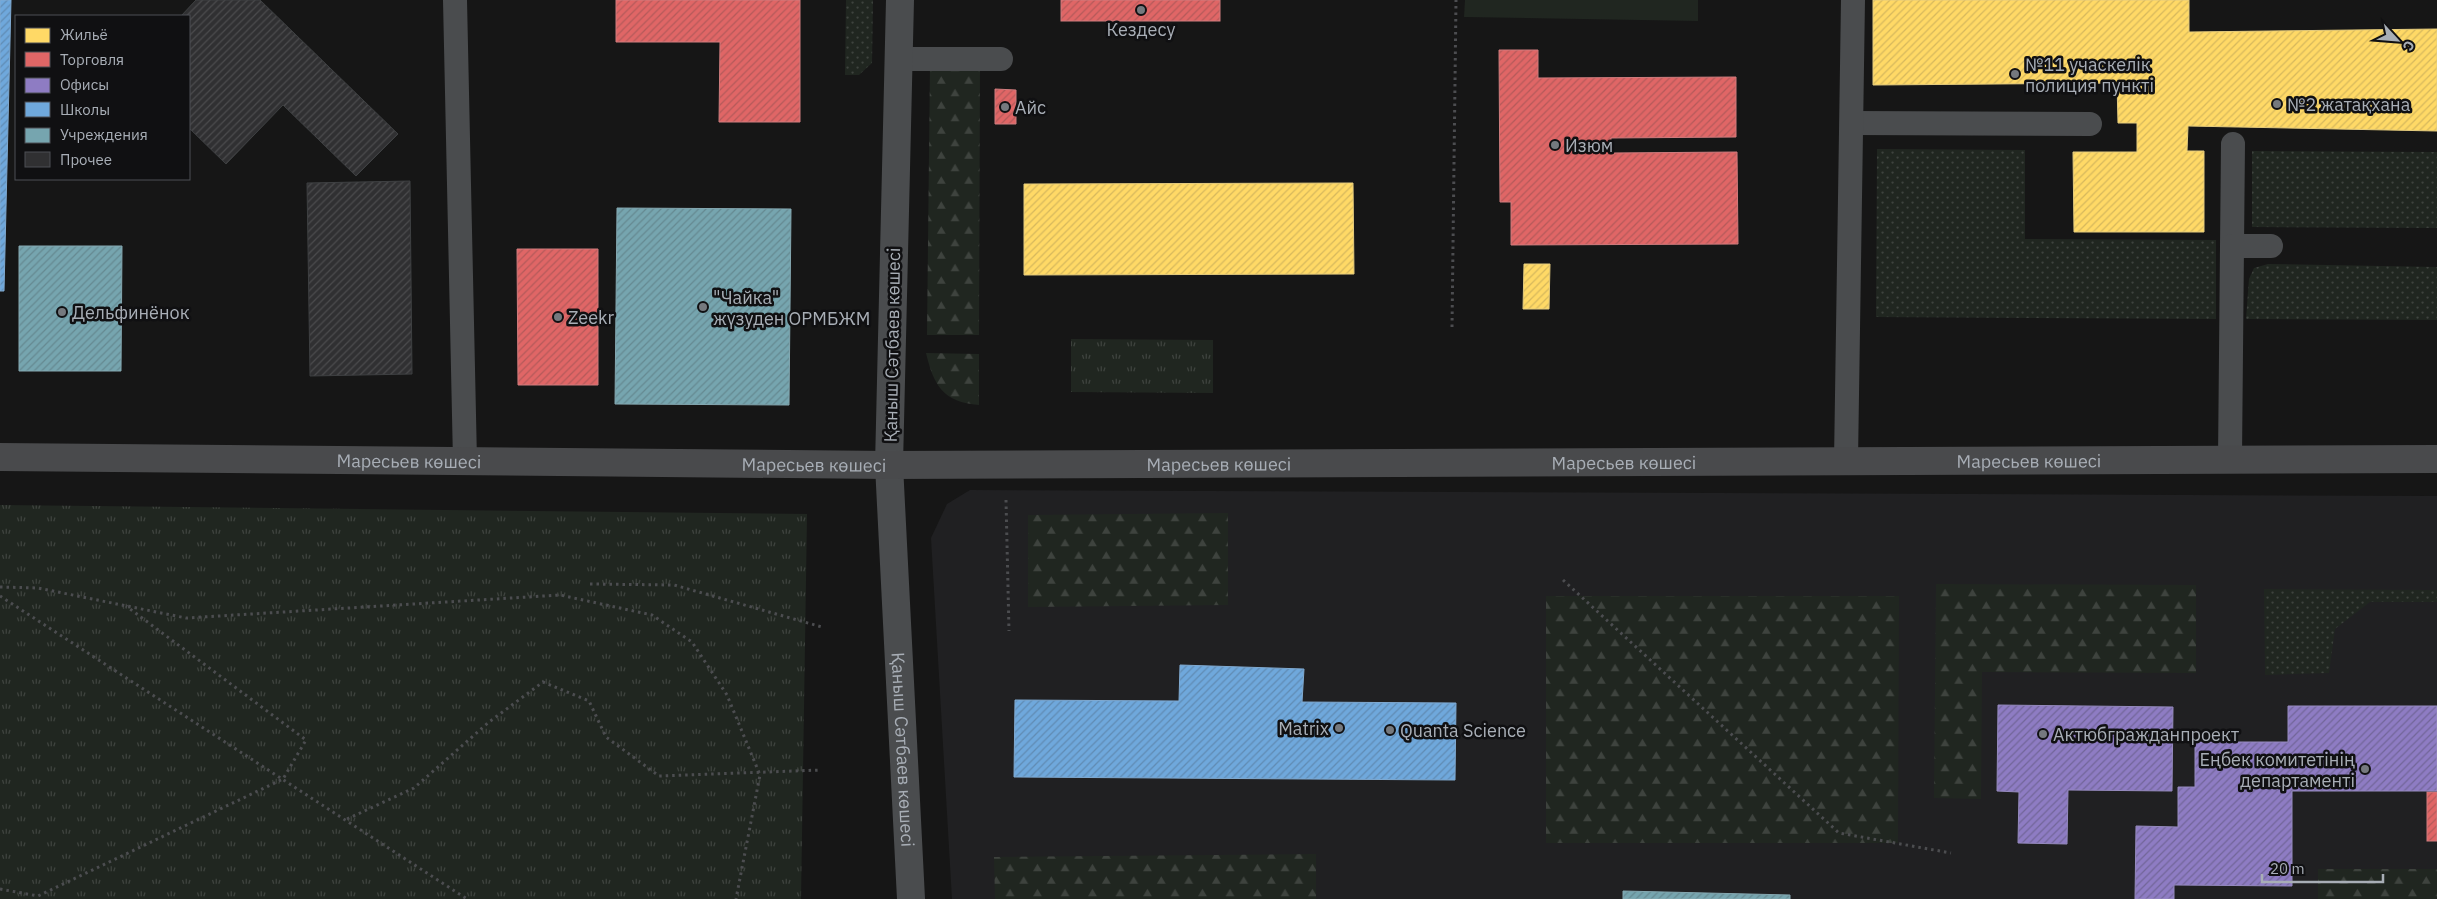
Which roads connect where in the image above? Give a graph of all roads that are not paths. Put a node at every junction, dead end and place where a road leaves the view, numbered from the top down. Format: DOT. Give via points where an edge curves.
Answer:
graph roads {
  1 [pos="455,0"];
  2 [pos="900,0"];
  3 [pos="1853,0"];
  4 [pos="899,59"];
  5 [pos="1001,59"];
  6 [pos="1852,123"];
  7 [pos="2090,124"];
  8 [pos="2233,144"];
  9 [pos="2232,246"];
  10 [pos="2271,246"];
  11 [pos="0,457"];
  12 [pos="2437,459"];
  13 [pos="2230,460"];
  14 [pos="465,461"];
  15 [pos="1846,461"];
  16 [pos="889,465"];
  17 [pos="911,899"];
  1 -- 14 [label="lane"];
  2 -- 4 [label="street, Қаныш Сәтбаев көшесі"];
  3 -- 6 [label="lane"];
  4 -- 5 [label="lane"];
  4 -- 16 [label="street, Қаныш Сәтбаев көшесі"];
  6 -- 7 [label="lane"];
  6 -- 15 [label="lane"];
  8 -- 9 [label="lane"];
  9 -- 10 [label="lane"];
  9 -- 13 [label="lane"];
  11 -- 14 [label="street, Маресьев көшесі"];
  12 -- 13 [label="street, Маресьев көшесі"];
  13 -- 15 [label="street, Маресьев көшесі"];
  14 -- 16 [label="street, Маресьев көшесі"];
  15 -- 16 [label="street, Маресьев көшесі"];
  16 -- 17 [label="street, Қаныш Сәтбаев көшесі"];
}
